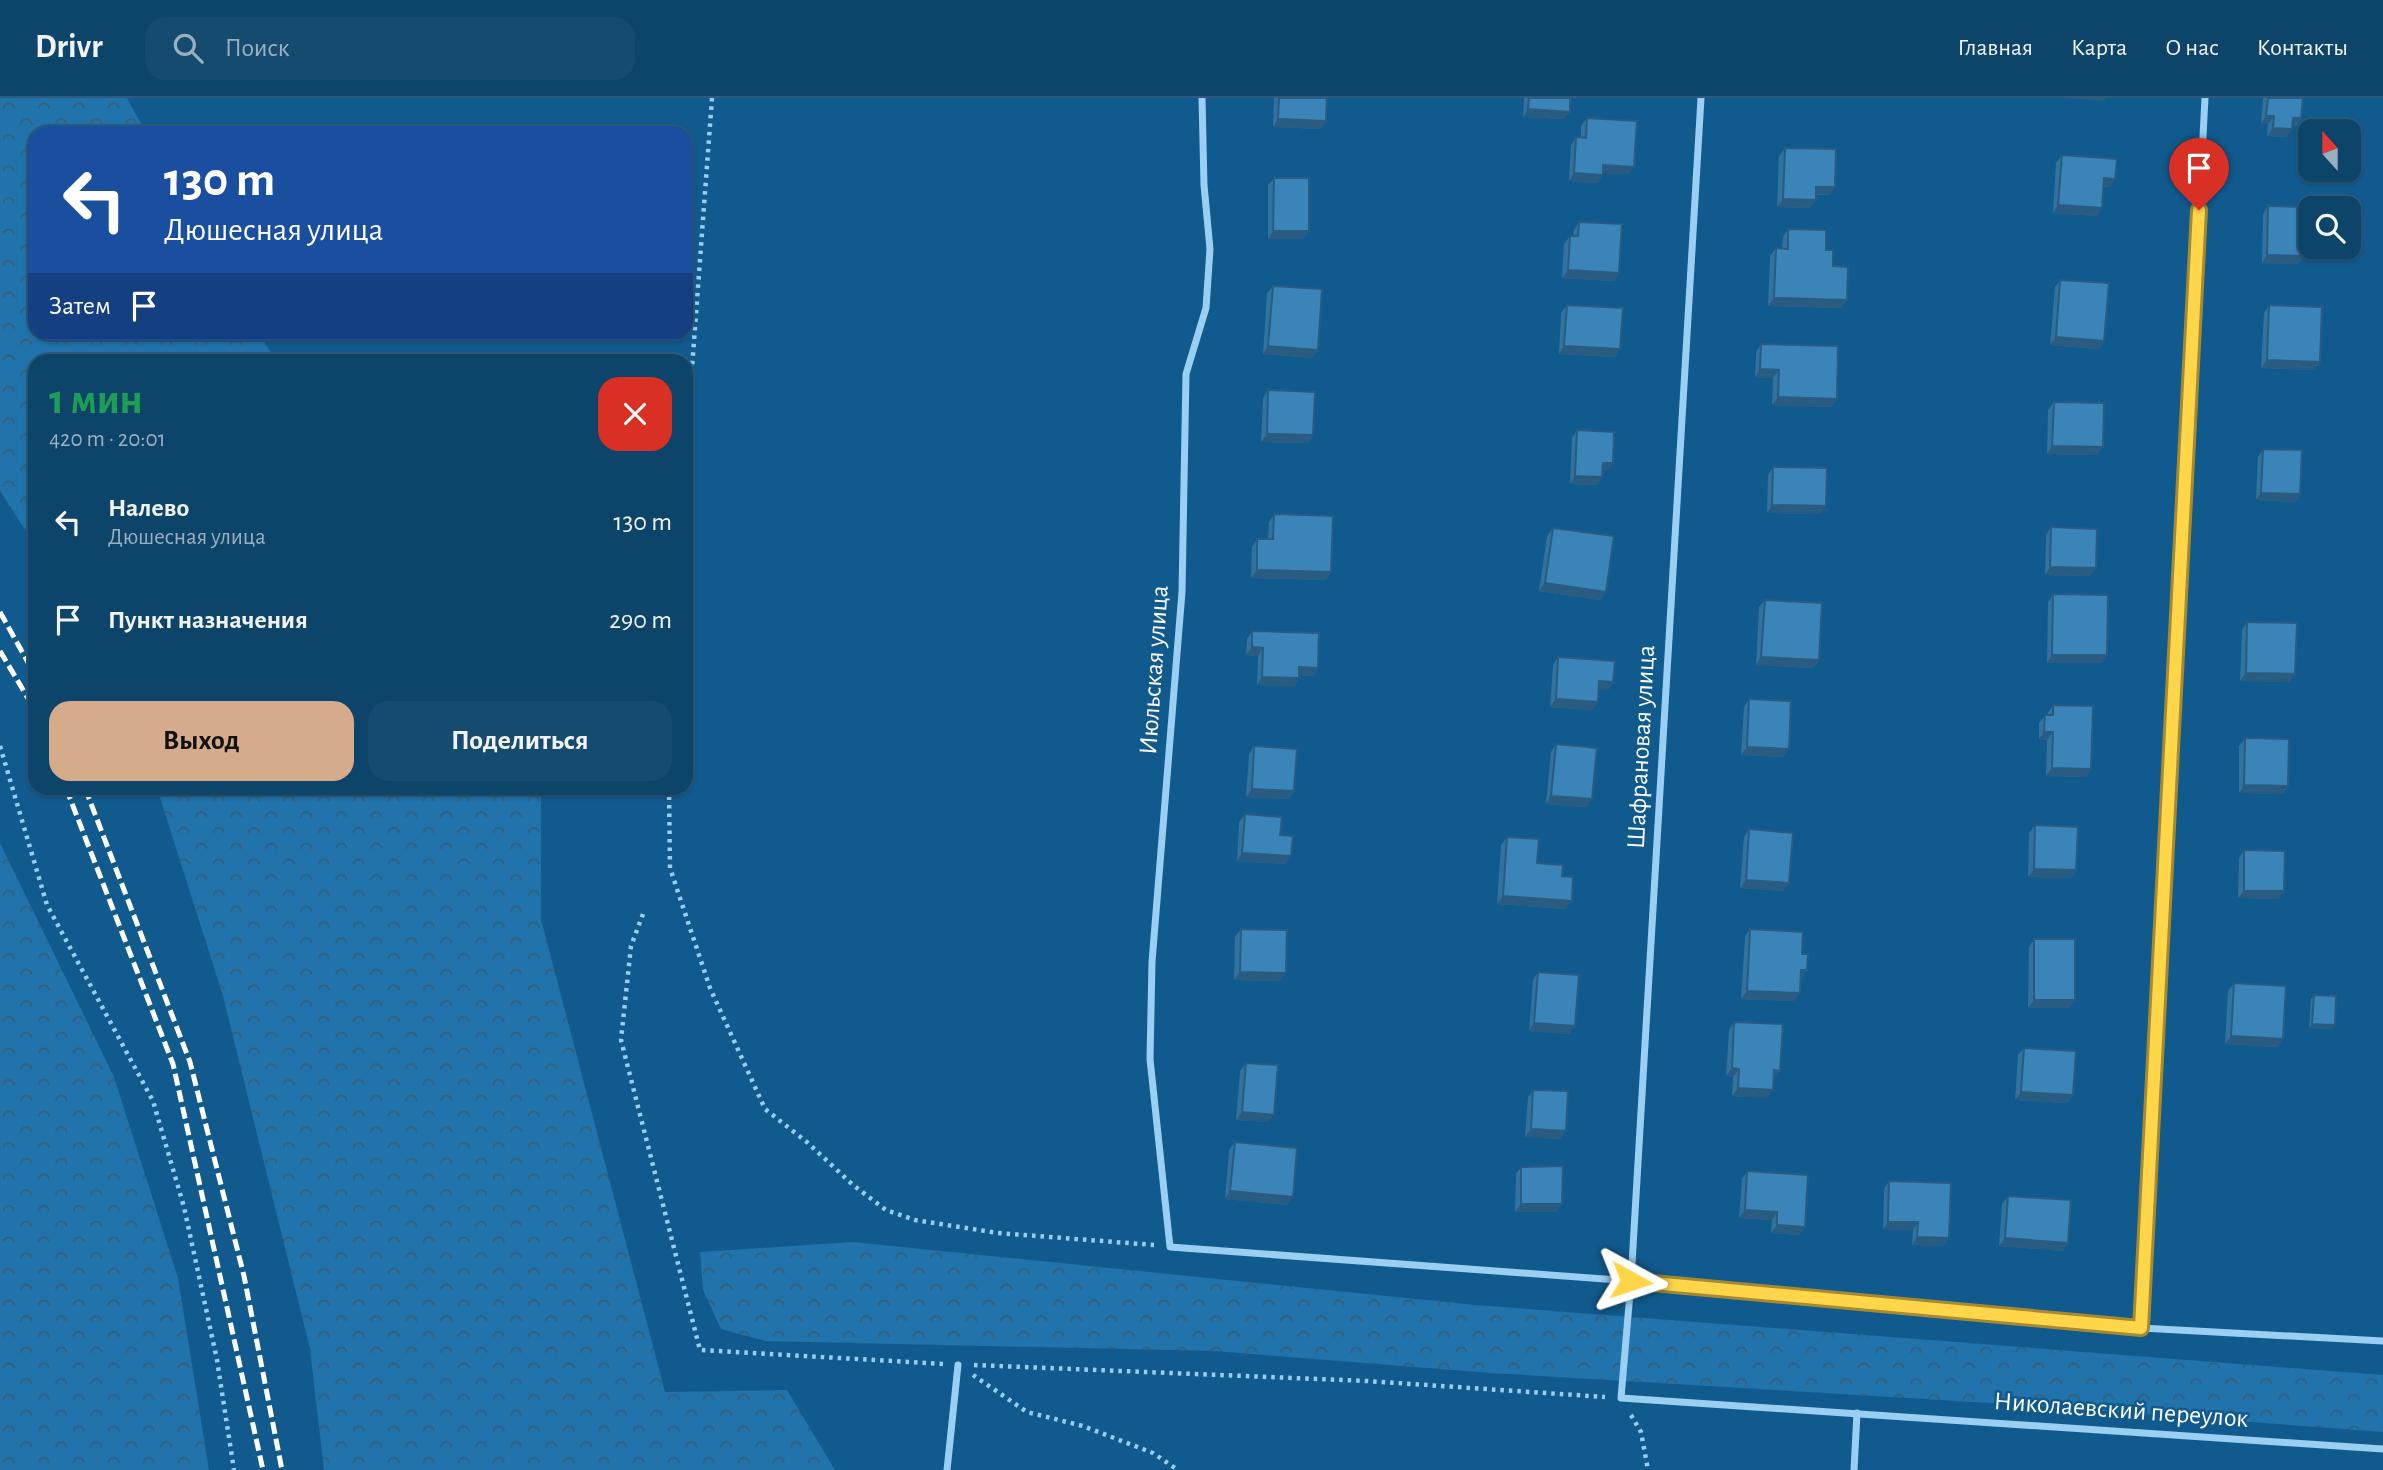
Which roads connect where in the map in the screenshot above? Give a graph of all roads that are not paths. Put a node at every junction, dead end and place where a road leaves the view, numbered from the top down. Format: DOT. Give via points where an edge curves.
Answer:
graph roads {
  1 [pos="1202,98"];
  2 [pos="1701,98"];
  3 [pos="2205,98"];
  4 [pos="1631,1281"];
  5 [pos="2141,1328"];
  6 [pos="2383,1341"];
  7 [pos="958,1365"];
  8 [pos="1621,1398"];
  9 [pos="1857,1413"];
  10 [pos="2383,1449"];
  11 [pos="947,1470"];
  12 [pos="1854,1470"];
  1 -- 4 [label="street, Июльская улица" via="1210,249 1206,308 1186,374 1182,592 1152,962 1150,1059 1170,1247"];
  2 -- 4 [label="street, Шафрановая улица"];
  3 -- 5 [label="street"];
  4 -- 5 [label="street"];
  4 -- 8 [label="street, Шафрановая улица"];
  5 -- 6 [label="street"];
  7 -- 11 [label="street"];
  8 -- 9 [label="street, Николаевский переулок"];
  9 -- 10 [label="street, Николаевский переулок"];
  9 -- 12 [label="street"];
}
